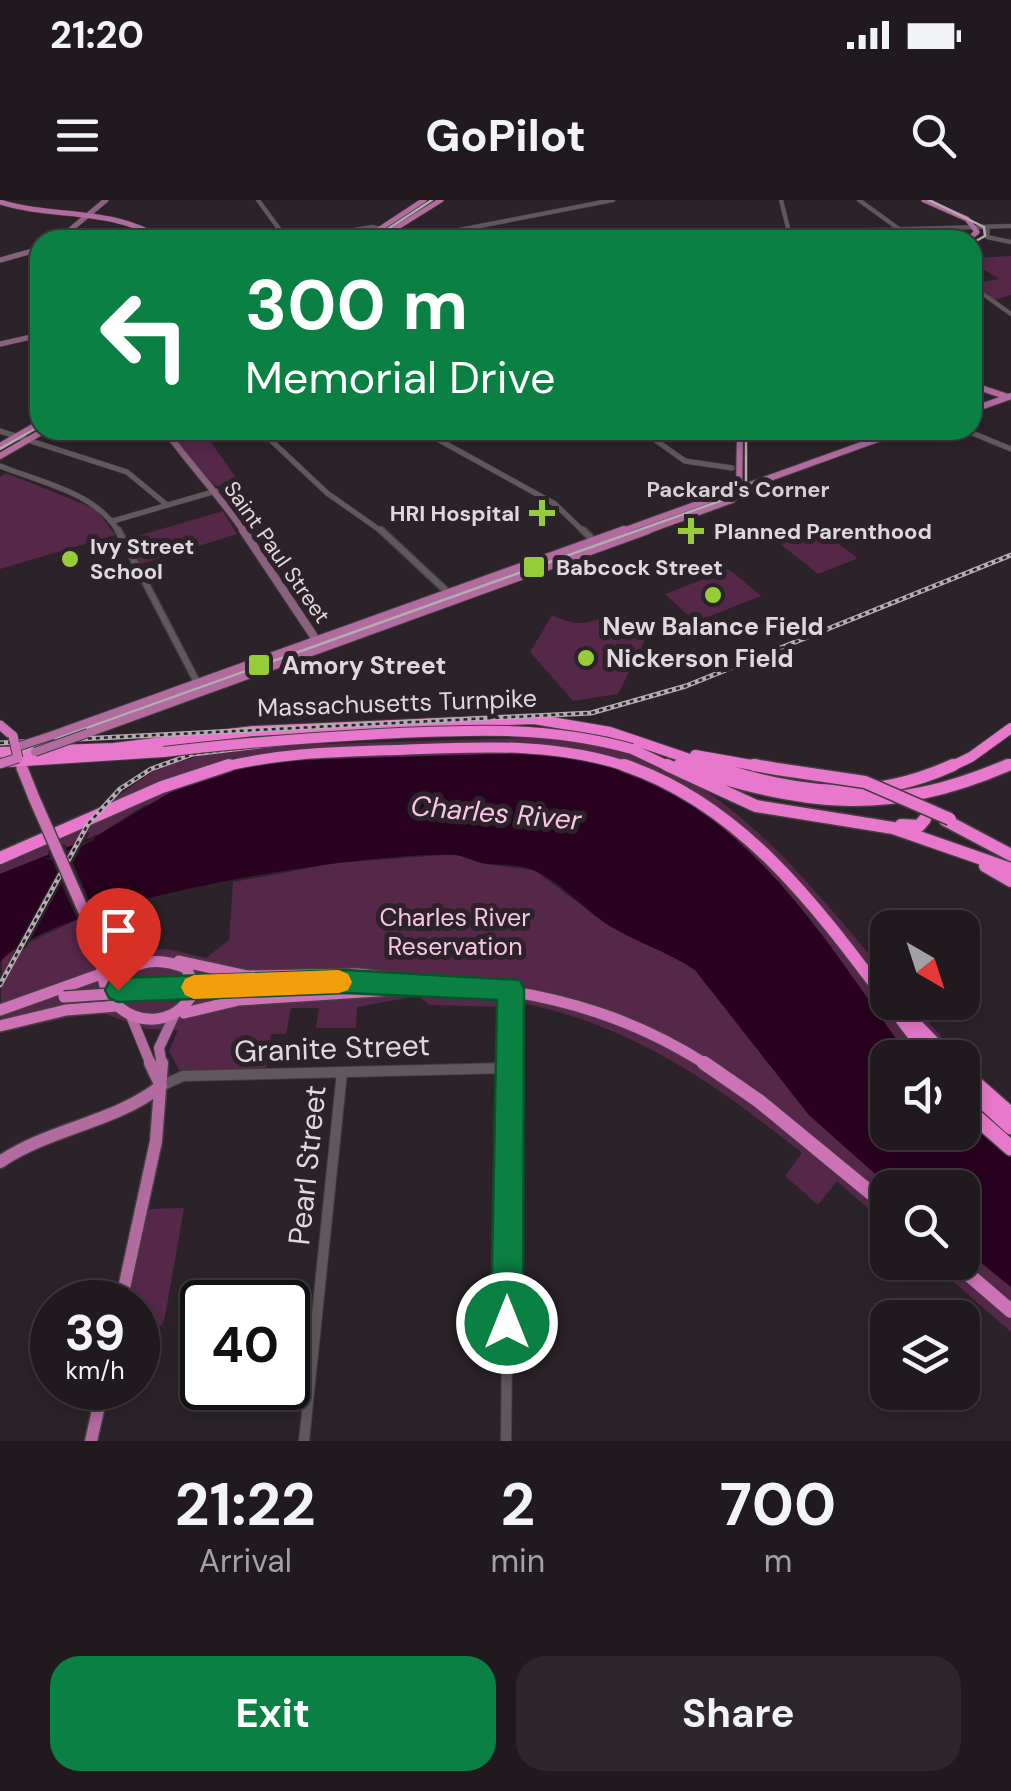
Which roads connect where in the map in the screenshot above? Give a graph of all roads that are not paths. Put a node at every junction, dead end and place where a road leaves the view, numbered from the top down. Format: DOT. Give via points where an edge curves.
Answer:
graph roads {
  1 [pos="106,200"];
  2 [pos="258,200"];
  3 [pos="424,200"];
  4 [pos="440,200"];
  5 [pos="613,200"];
  6 [pos="781,200"];
  7 [pos="859,200"];
  8 [pos="928,200"];
  9 [pos="0,202"];
  10 [pos="942,211"];
  11 [pos="956,213"];
  12 [pos="88,216"];
  13 [pos="1011,226"];
  14 [pos="982,227"];
  15 [pos="380,228"];
  16 [pos="72,230"];
  17 [pos="147,230"];
  18 [pos="280,230"];
  19 [pos="355,230"];
  20 [pos="377,230"];
  21 [pos="387,230"];
  22 [pos="393,230"];
  23 [pos="459,230"];
  24 [pos="790,230"];
  25 [pos="900,230"];
  26 [pos="979,230"];
  27 [pos="1011,242"];
  28 [pos="30,251"];
  29 [pos="0,260"];
  30 [pos="982,293"];
  31 [pos="1011,314"];
  32 [pos="30,337"];
  33 [pos="0,344"];
  34 [pos="982,388"];
  35 [pos="1009,395"];
  36 [pos="982,404"];
  37 [pos="30,429"];
  38 [pos="0,430"];
  39 [pos="16,437"];
  40 [pos="982,437"];
  41 [pos="30,439"];
  42 [pos="172,440"];
  43 [pos="271,440"];
  44 [pos="438,440"];
  45 [pos="656,440"];
  46 [pos="736,440"];
  47 [pos="737,440"];
  48 [pos="877,440"];
  49 [pos="888,440"];
  50 [pos="26,441"];
  51 [pos="0,446"];
  52 [pos="1011,449"];
  53 [pos="0,456"];
  54 [pos="0,466"];
  55 [pos="732,468"];
  56 [pos="749,476"];
  57 [pos="760,484"];
  58 [pos="738,490"];
  59 [pos="216,491"];
  60 [pos="723,504"];
  61 [pos="168,505"];
  62 [pos="113,521"];
  63 [pos="594,541"];
  64 [pos="602,548"];
  65 [pos="453,596"];
  66 [pos="317,640"];
  67 [pos="323,649"];
  68 [pos="197,682"];
  69 [pos="1011,728"];
  70 [pos="635,745"];
  71 [pos="9,746"];
  72 [pos="164,747"];
  73 [pos="0,763"];
  74 [pos="1011,764"];
  75 [pos="777,769"];
  76 [pos="761,788"];
  77 [pos="842,821"];
  78 [pos="922,837"];
  79 [pos="2,851"];
  80 [pos="1011,852"];
  81 [pos="1011,869"];
  82 [pos="1011,881"];
  83 [pos="99,946"];
  84 [pos="142,961"];
  85 [pos="161,961"];
  86 [pos="870,970"];
  87 [pos="103,971"];
  88 [pos="863,973"];
  89 [pos="430,984"];
  90 [pos="106,986"];
  91 [pos="510,989"];
  92 [pos="124,1009"];
  93 [pos="174,1016"];
  94 [pos="0,1018"];
  95 [pos="910,1020"];
  96 [pos="912,1020"];
  97 [pos="909,1040"];
  98 [pos="916,1040"];
  99 [pos="926,1040"];
  100 [pos="931,1040"];
  101 [pos="508,1068"];
  102 [pos="342,1072"];
  103 [pos="161,1086"];
  104 [pos="980,1088"];
  105 [pos="980,1099"];
  106 [pos="980,1109"];
  107 [pos="1011,1115"];
  108 [pos="980,1121"];
  109 [pos="1011,1127"];
  110 [pos="1011,1137"];
  111 [pos="1011,1148"];
  112 [pos="0,1160"];
  113 [pos="870,1192"];
  114 [pos="126,1280"];
  115 [pos="975,1280"];
  116 [pos="1011,1311"];
  117 [pos="97,1410"];
  118 [pos="91,1441"];
  119 [pos="304,1441"];
  120 [pos="506,1441"];
  1 -- 12 [label="main road"];
  2 -- 18 [label="street"];
  3 -- 15 [label="main road"];
  4 -- 22 [label="main road"];
  5 -- 23 [label="street"];
  6 -- 24 [label="street"];
  7 -- 25 [label="street"];
  8 -- 11 [label="main road"];
  8 -- 14 [label="main road"];
  9 -- 12 [label="main road"];
  10 -- 11 [label="main road"];
  11 -- 14 [label="main road"];
  12 -- 16 [label="main road"];
  12 -- 17 [label="main road"];
  13 -- 14 [label="street"];
  14 -- 25 [label="street"];
  14 -- 26 [label="main road"];
  14 -- 27 [label="street" via="988,237"];
  15 -- 19 [label="street"];
  15 -- 20 [label="main road"];
  15 -- 21 [label="street"];
  28 -- 29 [label="main road"];
  30 -- 31 [label="street"];
  32 -- 33 [label="main road"];
  34 -- 35 [label="main road"];
  35 -- 36 [label="main road"];
  37 -- 39 [label="main road"];
  38 -- 39 [label="street"];
  39 -- 50 [label="street"];
  39 -- 51 [label="main road"];
  40 -- 52 [label="street"];
  41 -- 50 [label="main road"];
  42 -- 59 [label="main road, Saint Paul Street"];
  43 -- 65 [label="street"];
  44 -- 63 [label="street" via="554,504"];
  45 -- 55 [label="street" via="688,462"];
  46 -- 55 [label="main road"];
  47 -- 58 [label="main road"];
  48 -- 57 [label="main road"];
  49 -- 57 [label="main road"];
  50 -- 53 [label="main road"];
  50 -- 61 [label="street" via="127,472"];
  54 -- 62 [label="street" via="100,506"];
  55 -- 58 [label="main road"];
  56 -- 57 [label="main road"];
  57 -- 58 [label="main road"];
  57 -- 60 [label="main road"];
  58 -- 60 [label="main road"];
  58 -- 63 [label="main road"];
  59 -- 61 [label="street"];
  59 -- 66 [label="main road, Saint Paul Street"];
  60 -- 64 [label="main road"];
  61 -- 62 [label="street"];
  62 -- 68 [label="street"];
  63 -- 64 [label="street"];
  63 -- 65 [label="main road"];
  64 -- 65 [label="main road"];
  65 -- 66 [label="main road"];
  65 -- 67 [label="main road"];
  66 -- 67 [label="main road, Saint Paul Street"];
  66 -- 68 [label="main road"];
  67 -- 71 [label="main road, bridge" via="88,733"];
  68 -- 71 [label="main road, bridge"];
  69 -- 76 [label="highway, Massachusetts Turnpike" via="950,768 884,789"];
  70 -- 72 [label="highway, Massachusetts Turnpike, bridge" via="504,728"];
  70 -- 75 [label="highway"];
  70 -- 76 [label="highway, Massachusetts Turnpike"];
  70 -- 77 [label="highway" via="750,804"];
  71 -- 72 [label="highway, Massachusetts Turnpike"];
  71 -- 73 [label="highway, bridge"];
  71 -- 83 [label="highway, bridge"];
  72 -- 73 [label="highway, Massachusetts Turnpike"];
  74 -- 76 [label="highway, Massachusetts Turnpike" via="949,789 882,803 820,802"];
  75 -- 77 [label="highway, bridge" via="872,788 924,818 912,827"];
  75 -- 80 [label="highway, bridge" via="855,780 896,794"];
  77 -- 78 [label="highway"];
  78 -- 81 [label="highway"];
  78 -- 82 [label="highway"];
  79 -- 86 [label="highway" via="178,775 248,755 512,741 571,744 655,770 740,823 785,866"];
  79 -- 88 [label="highway" via="180,780 259,758 510,746 574,750 654,775 722,816 775,864"];
  83 -- 85 [label="highway" via="114,955"];
  83 -- 87 [label="highway"];
  84 -- 85 [label="highway"];
  84 -- 87 [label="highway"];
  84 -- 90 [label="highway"];
  85 -- 89 [label="highway" via="248,976 375,974"];
  85 -- 93 [label="highway" via="187,969 195,983 192,999"];
  87 -- 90 [label="highway"];
  87 -- 94 [label="highway"];
  88 -- 97 [label="highway"];
  88 -- 98 [label="highway"];
  89 -- 91 [label="highway"];
  89 -- 93 [label="highway" via="368,995 220,1002"];
  89 -- 94 [label="highway, bridge" via="112,996 64,1000"];
  90 -- 92 [label="highway"];
  91 -- 101 [label="street"];
  91 -- 113 [label="highway" via="601,1010 672,1044"];
  92 -- 93 [label="highway" via="150,1021"];
  92 -- 94 [label="highway"];
  92 -- 103 [label="main road" via="140,1028"];
  93 -- 103 [label="main road" via="159,1048"];
  95 -- 99 [label="highway"];
  96 -- 100 [label="highway"];
  101 -- 102 [label="street, Granite Street"];
  101 -- 120 [label="street"];
  102 -- 103 [label="street, Granite Street" via="182,1076"];
  102 -- 119 [label="street, Pearl Street"];
  103 -- 112 [label="main road" via="143,1100"];
  103 -- 114 [label="main road"];
  104 -- 107 [label="highway"];
  105 -- 109 [label="highway"];
  106 -- 110 [label="highway"];
  108 -- 111 [label="highway"];
  115 -- 116 [label="highway"];
  117 -- 118 [label="main road"];
}
